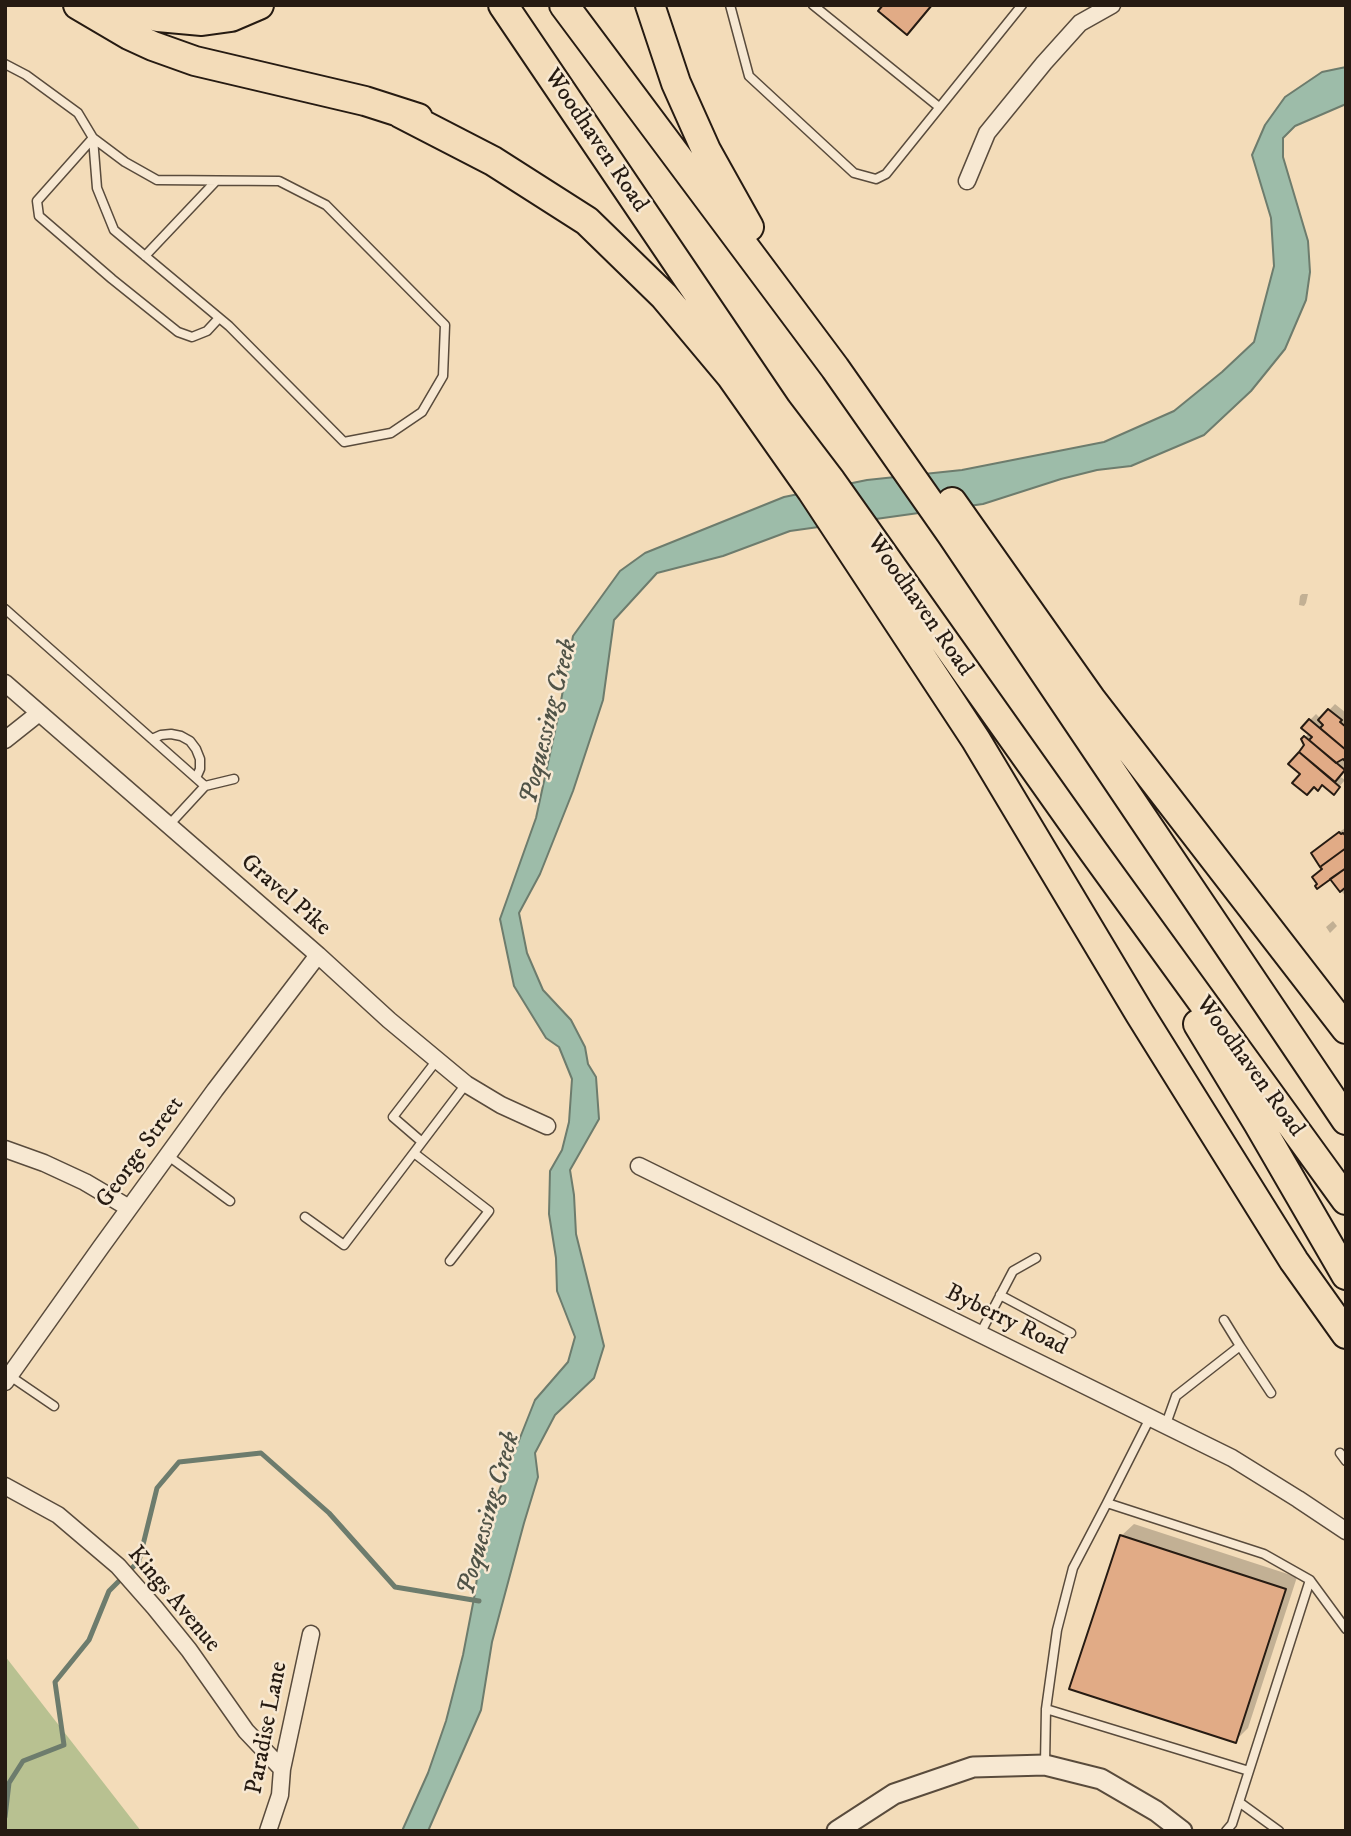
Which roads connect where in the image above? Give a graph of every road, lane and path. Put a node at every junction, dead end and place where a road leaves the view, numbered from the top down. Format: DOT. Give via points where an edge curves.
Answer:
graph roads {
  1 [pos="78,5"];
  2 [pos="119,5"];
  3 [pos="259,5"];
  4 [pos="503,5"];
  5 [pos="564,5"];
  6 [pos="648,5"];
  7 [pos="730,5"];
  8 [pos="813,5"];
  9 [pos="1022,5"];
  10 [pos="1112,5"];
  11 [pos="5,64"];
  12 [pos="939,107"];
  13 [pos="400,113"];
  14 [pos="93,138"];
  15 [pos="216,181"];
  16 [pos="967,181"];
  17 [pos="141,253"];
  18 [pos="219,318"];
  19 [pos="835,368"];
  20 [pos="777,410"];
  21 [pos="914,465"];
  22 [pos="821,486"];
  23 [pos="951,516"];
  24 [pos="855,535"];
  25 [pos="5,609"];
  26 [pos="5,683"];
  27 [pos="39,713"];
  28 [pos="152,739"];
  29 [pos="5,740"];
  30 [pos="197,778"];
  31 [pos="234,779"];
  32 [pos="205,786"];
  33 [pos="169,825"];
  34 [pos="1093,851"];
  35 [pos="318,955"];
  36 [pos="1346,1029"];
  37 [pos="437,1060"];
  38 [pos="466,1084"];
  39 [pos="1341,1111"];
  40 [pos="547,1126"];
  41 [pos="422,1142"];
  42 [pos="5,1149"];
  43 [pos="414,1153"];
  44 [pos="167,1155"];
  45 [pos="639,1166"];
  46 [pos="1346,1200"];
  47 [pos="230,1201"];
  48 [pos="129,1208"];
  49 [pos="305,1217"];
  50 [pos="1036,1258"];
  51 [pos="450,1261"];
  52 [pos="1346,1275"];
  53 [pos="1000,1295"];
  54 [pos="1224,1320"];
  55 [pos="1071,1333"];
  56 [pos="980,1334"];
  57 [pos="1346,1334"];
  58 [pos="1240,1346"];
  59 [pos="7,1379"];
  60 [pos="1271,1392"];
  61 [pos="54,1406"];
  62 [pos="1150,1417"];
  63 [pos="1166,1424"];
  64 [pos="5,1486"];
  65 [pos="1107,1503"];
  66 [pos="1346,1531"];
  67 [pos="1310,1580"];
  68 [pos="1346,1629"];
  69 [pos="311,1634"];
  70 [pos="1046,1709"];
  71 [pos="1045,1765"];
  72 [pos="282,1769"];
  73 [pos="1249,1770"];
  74 [pos="1239,1802"];
  75 [pos="268,1831"];
  76 [pos="837,1831"];
  77 [pos="1182,1831"];
  78 [pos="1226,1831"];
  79 [pos="1279,1831"];
  1 -- 13 [label="highway" via="129,35 195,61"];
  2 -- 3 [label="highway" via="158,17 202,21 231,17"];
  4 -- 20 [label="highway, Woodhaven Road"];
  5 -- 19 [label="highway, Woodhaven Road"];
  6 -- 19 [label="highway" via="671,92 709,176"];
  6 -- 21 [label="highway" via="706,150 745,221"];
  7 -- 12 [label="lane" via="749,76 854,173 876,179 886,174"];
  8 -- 12 [label="lane"];
  9 -- 12 [label="lane"];
  10 -- 16 [label="street" via="1080,23 1036,73 987,133"];
  11 -- 14 [label="lane" via="78,113"];
  13 -- 20 [label="highway" via="451,128 495,148 537,171 602,219 655,268"];
  13 -- 22 [label="highway" via="493,161 587,221 664,296"];
  14 -- 15 [label="lane" via="157,180"];
  14 -- 17 [label="lane" via="97,188 114,230"];
  14 -- 18 [label="lane" via="37,201 38,216 178,332 192,337 207,331"];
  15 -- 17 [label="lane"];
  15 -- 18 [label="lane" via="279,181 326,205 445,325 443,376 422,412 391,433 344,442"];
  17 -- 18 [label="lane"];
  19 -- 21 [label="highway, Woodhaven Road"];
  20 -- 22 [label="highway, Woodhaven Road"];
  21 -- 23 [label="highway, Woodhaven Road"];
  22 -- 24 [label="highway, Woodhaven Road"];
  23 -- 36 [label="highway"];
  23 -- 39 [label="highway, Woodhaven Road"];
  24 -- 34 [label="highway, Woodhaven Road"];
  24 -- 57 [label="highway" via="1140,1014 1294,1261"];
  25 -- 28 [label="lane"];
  26 -- 27 [label="street, Gravel Pike"];
  27 -- 29 [label="street"];
  27 -- 33 [label="street, Gravel Pike"];
  28 -- 30 [label="lane"];
  28 -- 30 [label="lane" via="171,734 190,741 200,759"];
  30 -- 32 [label="lane"];
  31 -- 32 [label="lane"];
  32 -- 33 [label="lane"];
  33 -- 35 [label="street, Gravel Pike"];
  34 -- 46 [label="highway, Woodhaven Road"];
  34 -- 52 [label="highway"];
  35 -- 37 [label="street, Gravel Pike"];
  35 -- 44 [label="street, George Street"];
  37 -- 38 [label="street, Gravel Pike"];
  37 -- 41 [label="lane" via="393,1117"];
  38 -- 40 [label="street, Gravel Pike"];
  38 -- 41 [label="lane"];
  41 -- 43 [label="lane"];
  42 -- 48 [label="street" via="85,1182"];
  43 -- 49 [label="lane" via="344,1245"];
  43 -- 51 [label="lane" via="489,1211"];
  44 -- 47 [label="lane"];
  44 -- 48 [label="street, George Street"];
  45 -- 56 [label="street, Byberry Road"];
  48 -- 59 [label="street, George Street"];
  50 -- 53 [label="lane" via="1013,1271"];
  53 -- 55 [label="lane"];
  53 -- 56 [label="lane"];
  54 -- 58 [label="lane"];
  56 -- 62 [label="street, Byberry Road"];
  58 -- 60 [label="lane"];
  58 -- 63 [label="lane" via="1176,1396"];
  59 -- 61 [label="lane"];
  62 -- 63 [label="street, Byberry Road"];
  62 -- 65 [label="lane"];
  63 -- 66 [label="street, Byberry Road" via="1232,1458"];
  64 -- 72 [label="street, Kings Avenue" via="58,1514 118,1566 189,1650 246,1731"];
  65 -- 67 [label="lane" via="1264,1554"];
  65 -- 70 [label="lane" via="1073,1568 1057,1630"];
  67 -- 68 [label="lane"];
  67 -- 73 [label="lane"];
  69 -- 72 [label="street, Paradise Lane"];
  70 -- 71 [label="lane"];
  70 -- 73 [label="lane"];
  71 -- 76 [label="street" via="973,1767 894,1794"];
  71 -- 77 [label="street" via="1101,1779"];
  72 -- 75 [label="street, Paradise Lane" via="280,1795"];
  73 -- 74 [label="lane"];
  74 -- 78 [label="lane"];
  74 -- 79 [label="lane"];
}
